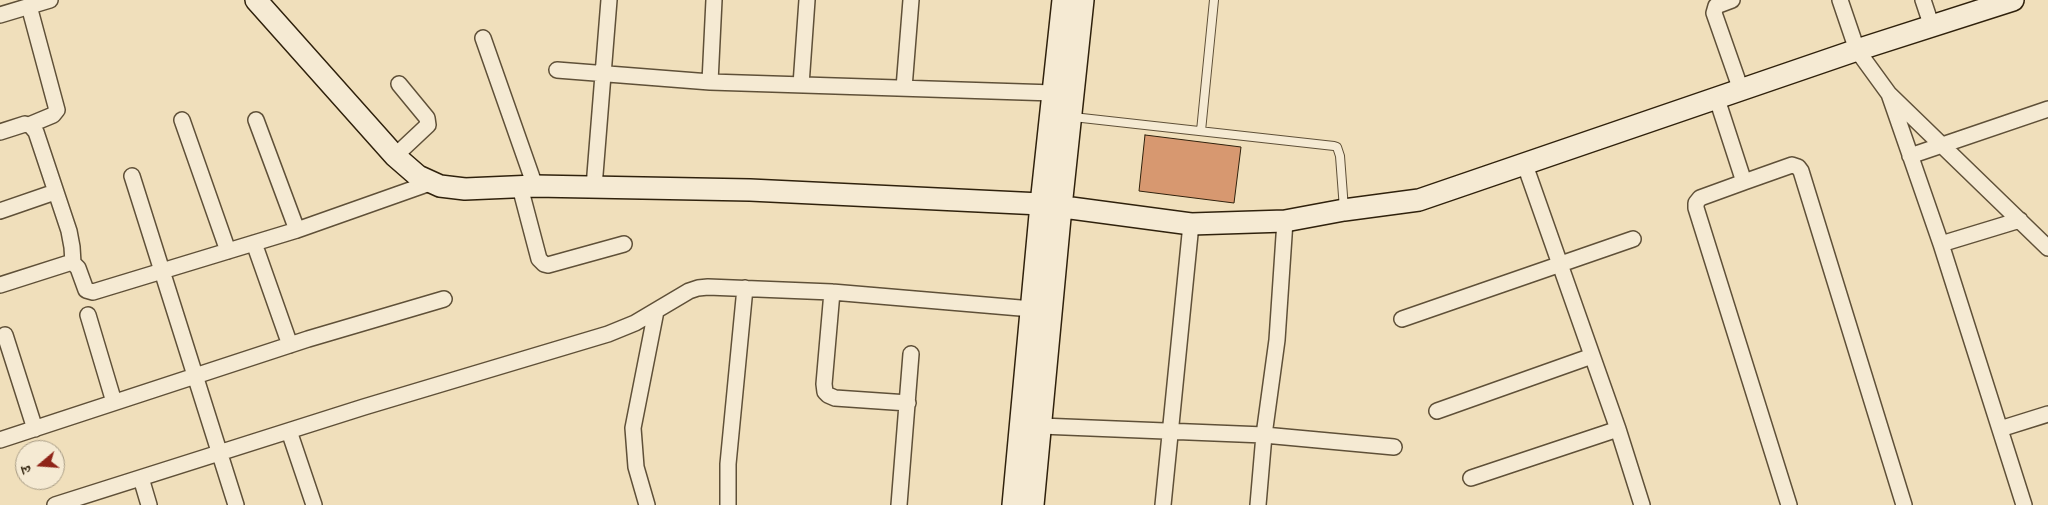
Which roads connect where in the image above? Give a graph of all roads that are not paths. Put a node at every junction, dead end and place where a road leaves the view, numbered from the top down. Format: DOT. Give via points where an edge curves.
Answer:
graph roads {
  1 [pos="50,0"];
  2 [pos="256,0"];
  3 [pos="608,0"];
  4 [pos="714,0"];
  5 [pos="806,0"];
  6 [pos="911,0"];
  7 [pos="1063,0"];
  8 [pos="1083,0"];
  9 [pos="1214,0"];
  10 [pos="1732,0"];
  11 [pos="1840,0"];
  12 [pos="1923,0"];
  13 [pos="2013,0"];
  14 [pos="29,6"];
  15 [pos="0,15"];
  16 [pos="1932,27"];
  17 [pos="483,38"];
  18 [pos="1857,50"];
  19 [pos="557,70"];
  20 [pos="603,74"];
  21 [pos="710,82"];
  22 [pos="399,84"];
  23 [pos="801,85"];
  24 [pos="904,88"];
  25 [pos="1741,90"];
  26 [pos="1054,93"];
  27 [pos="1889,94"];
  28 [pos="1717,99"];
  29 [pos="2048,110"];
  30 [pos="1071,117"];
  31 [pos="182,120"];
  32 [pos="256,120"];
  33 [pos="29,124"];
  34 [pos="0,132"];
  35 [pos="1201,132"];
  36 [pos="1940,145"];
  37 [pos="395,156"];
  38 [pos="1910,156"];
  39 [pos="1525,165"];
  40 [pos="132,176"];
  41 [pos="1744,182"];
  42 [pos="430,183"];
  43 [pos="527,186"];
  44 [pos="594,187"];
  45 [pos="55,192"];
  46 [pos="1051,206"];
  47 [pos="1344,210"];
  48 [pos="0,211"];
  49 [pos="2020,220"];
  50 [pos="1285,221"];
  51 [pos="1191,224"];
  52 [pos="297,230"];
  53 [pos="1633,239"];
  54 [pos="254,243"];
  55 [pos="624,244"];
  56 [pos="1941,244"];
  57 [pos="2048,248"];
  58 [pos="228,251"];
  59 [pos="73,263"];
  60 [pos="1561,265"];
  61 [pos="162,271"];
  62 [pos="0,286"];
  63 [pos="745,288"];
  64 [pos="832,292"];
  65 [pos="444,299"];
  66 [pos="1032,309"];
  67 [pos="656,311"];
  68 [pos="88,315"];
  69 [pos="1402,319"];
  70 [pos="5,335"];
  71 [pos="290,345"];
  72 [pos="912,354"];
  73 [pos="1592,356"];
  74 [pos="196,375"];
  75 [pos="114,402"];
  76 [pos="908,402"];
  77 [pos="1437,411"];
  78 [pos="2048,414"];
  79 [pos="1041,426"];
  80 [pos="2000,428"];
  81 [pos="35,429"];
  82 [pos="1618,429"];
  83 [pos="289,431"];
  84 [pos="1172,431"];
  85 [pos="1264,435"];
  86 [pos="0,440"];
  87 [pos="1394,447"];
  88 [pos="220,452"];
  89 [pos="141,478"];
  90 [pos="1471,478"];
  91 [pos="55,505"];
  92 [pos="149,505"];
  93 [pos="236,505"];
  94 [pos="314,505"];
  95 [pos="647,505"];
  96 [pos="728,505"];
  97 [pos="899,505"];
  98 [pos="1013,505"];
  99 [pos="1033,505"];
  100 [pos="1163,505"];
  101 [pos="1258,505"];
  102 [pos="1642,505"];
  103 [pos="1789,505"];
  104 [pos="1904,505"];
  105 [pos="2024,505"];
  1 -- 14 [label="street"];
  2 -- 37 [label="street"];
  3 -- 20 [label="street"];
  4 -- 21 [label="street"];
  5 -- 23 [label="street"];
  6 -- 24 [label="street"];
  7 -- 26 [label="street"];
  8 -- 30 [label="street"];
  9 -- 35 [label="lane"];
  10 -- 25 [label="street" via="1716,6 1714,13"];
  11 -- 18 [label="street"];
  12 -- 16 [label="street"];
  13 -- 16 [label="street"];
  14 -- 15 [label="street"];
  14 -- 33 [label="street" via="58,110"];
  16 -- 18 [label="street"];
  17 -- 43 [label="street"];
  18 -- 25 [label="street"];
  18 -- 27 [label="street"];
  19 -- 20 [label="street"];
  20 -- 21 [label="street"];
  20 -- 44 [label="street"];
  21 -- 23 [label="street"];
  22 -- 37 [label="street" via="427,118 428,125"];
  23 -- 24 [label="street"];
  24 -- 26 [label="street"];
  25 -- 28 [label="street"];
  26 -- 46 [label="street"];
  27 -- 36 [label="street"];
  27 -- 38 [label="street"];
  28 -- 39 [label="street"];
  28 -- 41 [label="street"];
  29 -- 36 [label="street"];
  30 -- 35 [label="lane"];
  30 -- 46 [label="street"];
  31 -- 58 [label="street"];
  32 -- 52 [label="street"];
  33 -- 34 [label="street"];
  33 -- 45 [label="street" via="36,132"];
  35 -- 47 [label="lane" via="1337,147"];
  36 -- 38 [label="street"];
  36 -- 49 [label="street"];
  37 -- 42 [label="street"];
  38 -- 56 [label="street"];
  39 -- 47 [label="street" via="1419,200"];
  39 -- 60 [label="street"];
  40 -- 61 [label="street"];
  41 -- 103 [label="street" via="1700,198 1696,208"];
  41 -- 104 [label="street" via="1792,165 1801,171"];
  42 -- 43 [label="street" via="452,189"];
  42 -- 52 [label="street"];
  43 -- 44 [label="street"];
  43 -- 55 [label="street" via="540,259 544,264"];
  44 -- 46 [label="street" via="750,190"];
  45 -- 48 [label="street"];
  45 -- 59 [label="street" via="71,239"];
  46 -- 51 [label="street"];
  46 -- 66 [label="street"];
  46 -- 79 [label="street"];
  47 -- 50 [label="street"];
  49 -- 56 [label="street"];
  49 -- 57 [label="street"];
  50 -- 51 [label="street"];
  50 -- 85 [label="street" via="1277,340"];
  51 -- 84 [label="street"];
  52 -- 54 [label="street"];
  53 -- 60 [label="street"];
  54 -- 58 [label="street"];
  54 -- 71 [label="street"];
  56 -- 80 [label="street"];
  58 -- 61 [label="street"];
  59 -- 61 [label="street" via="86,290 92,292"];
  59 -- 62 [label="street"];
  60 -- 69 [label="street"];
  60 -- 73 [label="street"];
  61 -- 74 [label="street"];
  63 -- 64 [label="street"];
  63 -- 67 [label="street" via="689,290"];
  63 -- 96 [label="street" via="728,464"];
  64 -- 66 [label="street"];
  64 -- 76 [label="street" via="825,392 835,398"];
  65 -- 71 [label="street"];
  66 -- 98 [label="street"];
  67 -- 83 [label="street" via="608,334"];
  67 -- 95 [label="street" via="633,428 636,468"];
  68 -- 75 [label="street"];
  70 -- 81 [label="street"];
  71 -- 74 [label="street"];
  72 -- 76 [label="street"];
  73 -- 77 [label="street"];
  73 -- 82 [label="street"];
  74 -- 75 [label="street"];
  74 -- 88 [label="street"];
  75 -- 81 [label="street"];
  76 -- 97 [label="street"];
  78 -- 80 [label="street"];
  79 -- 84 [label="street"];
  79 -- 99 [label="street"];
  80 -- 105 [label="street"];
  81 -- 86 [label="street"];
  82 -- 90 [label="street"];
  82 -- 102 [label="street"];
  83 -- 88 [label="street"];
  83 -- 94 [label="street"];
  84 -- 85 [label="street"];
  84 -- 100 [label="street"];
  85 -- 87 [label="street"];
  85 -- 101 [label="street"];
  88 -- 89 [label="street"];
  88 -- 93 [label="street"];
  89 -- 91 [label="street"];
  89 -- 92 [label="street"];
}
